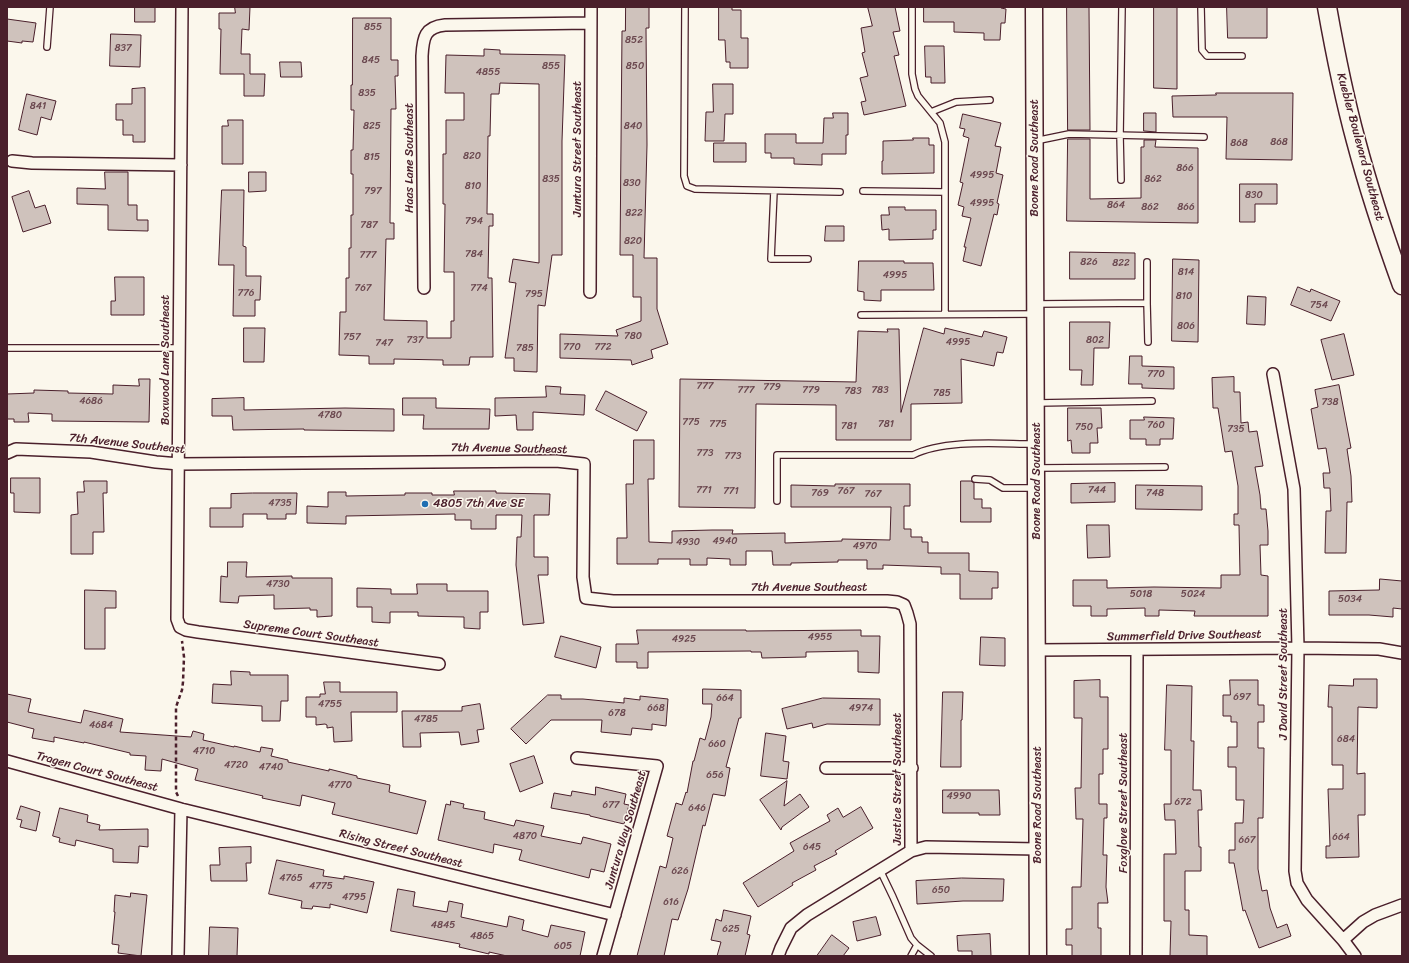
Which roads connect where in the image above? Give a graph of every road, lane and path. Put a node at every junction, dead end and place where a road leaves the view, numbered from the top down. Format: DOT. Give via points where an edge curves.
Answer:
graph roads {
  1 [pos="50,7"];
  2 [pos="182,7"];
  3 [pos="591,7"];
  4 [pos="685,7"];
  5 [pos="912,7"];
  6 [pos="1034,7"];
  7 [pos="1122,7"];
  8 [pos="1201,7"];
  9 [pos="1327,7"];
  10 [pos="590,23"];
  11 [pos="47,48"];
  12 [pos="1242,56"];
  13 [pos="990,100"];
  14 [pos="931,112"];
  15 [pos="1120,135"];
  16 [pos="1204,137"];
  17 [pos="1035,141"];
  18 [pos="12,161"];
  19 [pos="181,164"];
  20 [pos="1120,180"];
  21 [pos="774,191"];
  22 [pos="863,191"];
  23 [pos="840,192"];
  24 [pos="945,192"];
  25 [pos="808,260"];
  26 [pos="1147,262"];
  27 [pos="1402,285"];
  28 [pos="424,288"];
  29 [pos="590,292"];
  30 [pos="1147,303"];
  31 [pos="1036,309"];
  32 [pos="945,314"];
  33 [pos="861,315"];
  34 [pos="1148,342"];
  35 [pos="7,348"];
  36 [pos="179,348"];
  37 [pos="1273,374"];
  38 [pos="1152,401"];
  39 [pos="1036,403"];
  40 [pos="1036,444"];
  41 [pos="7,453"];
  42 [pos="179,464"];
  43 [pos="1165,467"];
  44 [pos="1036,468"];
  45 [pos="975,478"];
  46 [pos="1036,488"];
  47 [pos="777,501"];
  48 [pos="904,605"];
  49 [pos="180,627"];
  50 [pos="1298,648"];
  51 [pos="1037,650"];
  52 [pos="1137,650"];
  53 [pos="1402,653"];
  54 [pos="439,664"];
  55 [pos="577,758"];
  56 [pos="7,761"];
  57 [pos="826,768"];
  58 [pos="912,768"];
  59 [pos="181,809"];
  60 [pos="1038,849"];
  61 [pos="911,851"];
  62 [pos="880,870"];
  63 [pos="1402,905"];
  64 [pos="615,915"];
  65 [pos="1343,940"];
  66 [pos="917,945"];
  67 [pos="178,956"];
  68 [pos="603,956"];
  69 [pos="778,956"];
  70 [pos="911,956"];
  71 [pos="931,956"];
  72 [pos="1038,956"];
  73 [pos="1136,956"];
  74 [pos="1355,956"];
  1 -- 11 [label="lane"];
  2 -- 19 [label="street, Boxwood Lane Southeast"];
  3 -- 10 [label="street, Juntura Street Southeast"];
  4 -- 21 [label="lane" via="685,182 694,189"];
  5 -- 14 [label="lane" via="913,84 918,96"];
  6 -- 17 [label="street, Boone Road Southeast"];
  7 -- 15 [label="lane"];
  8 -- 12 [label="lane" via="1202,50 1208,56"];
  9 -- 27 [label="main road, Kuebler Boulevard Southeast" via="1356,141"];
  10 -- 28 [label="street, Haas Lane Southeast" via="445,24 429,29 423,42 422,56"];
  10 -- 29 [label="street, Juntura Street Southeast"];
  13 -- 14 [label="lane" via="956,102"];
  14 -- 24 [label="lane" via="940,124 945,142"];
  15 -- 16 [label="lane"];
  15 -- 17 [label="lane" via="1069,134"];
  15 -- 20 [label="lane"];
  17 -- 31 [label="street, Boone Road Southeast"];
  18 -- 19 [label="street"];
  19 -- 36 [label="street, Boxwood Lane Southeast"];
  21 -- 23 [label="lane"];
  21 -- 25 [label="lane" via="771,259"];
  22 -- 24 [label="lane"];
  24 -- 32 [label="lane"];
  26 -- 30 [label="lane"];
  30 -- 31 [label="lane"];
  30 -- 34 [label="lane"];
  31 -- 32 [label="lane"];
  31 -- 39 [label="street, Boone Road Southeast"];
  32 -- 33 [label="lane"];
  35 -- 36 [label="lane"];
  36 -- 42 [label="street, Boxwood Lane Southeast"];
  37 -- 50 [label="street, J David Street Southeast" via="1294,488"];
  38 -- 39 [label="lane"];
  39 -- 40 [label="street, Boone Road Southeast"];
  40 -- 44 [label="street, Boone Road Southeast"];
  40 -- 47 [label="lane" via="957,444 923,450 913,455 777,455"];
  41 -- 42 [label="street, 7th Avenue Southeast" via="16,450 91,452"];
  42 -- 48 [label="street, 7th Avenue Southeast" via="556,461 584,464 583,577 586,598 613,601 887,601"];
  42 -- 49 [label="street, Boxwood Lane Southeast" via="177,619"];
  43 -- 44 [label="lane"];
  44 -- 46 [label="street, Boone Road Southeast"];
  45 -- 46 [label="lane" via="990,480 1003,488"];
  46 -- 51 [label="street, Boone Road Southeast"];
  48 -- 58 [label="street, Justice Street Southeast" via="910,624"];
  49 -- 54 [label="street, Supreme Court Southeast" via="198,632"];
  49 -- 59 [label="path" via="184,657 182,690 176,707 176,792"];
  50 -- 52 [label="street, Summerfield Drive Southeast"];
  50 -- 53 [label="street, Summerfield Drive Southeast" via="1380,649"];
  50 -- 65 [label="street, J David Street Southeast" via="1296,877 1307,900"];
  51 -- 52 [label="street, Summerfield Drive Southeast"];
  51 -- 60 [label="street, Boone Road Southeast"];
  52 -- 73 [label="street, Foxglove Street Southeast"];
  55 -- 64 [label="street, Juntura Way Southeast" via="658,766"];
  56 -- 59 [label="street, Tragen Court Southeast"];
  57 -- 58 [label="street"];
  58 -- 61 [label="street, Justice Street Southeast"];
  59 -- 64 [label="street, Rising Street Southeast"];
  59 -- 67 [label="street"];
  60 -- 61 [label="street" via="926,847"];
  60 -- 72 [label="street, Boone Road Southeast"];
  61 -- 62 [label="street, Justice Street Southeast"];
  62 -- 66 [label="lane" via="911,938"];
  62 -- 69 [label="street, Justice Street Southeast" via="807,915 791,928"];
  63 -- 65 [label="street" via="1376,914"];
  64 -- 68 [label="street, Juntura Way Southeast"];
  65 -- 74 [label="street, J David Street Southeast"];
  66 -- 70 [label="lane"];
  66 -- 71 [label="lane"];
}
